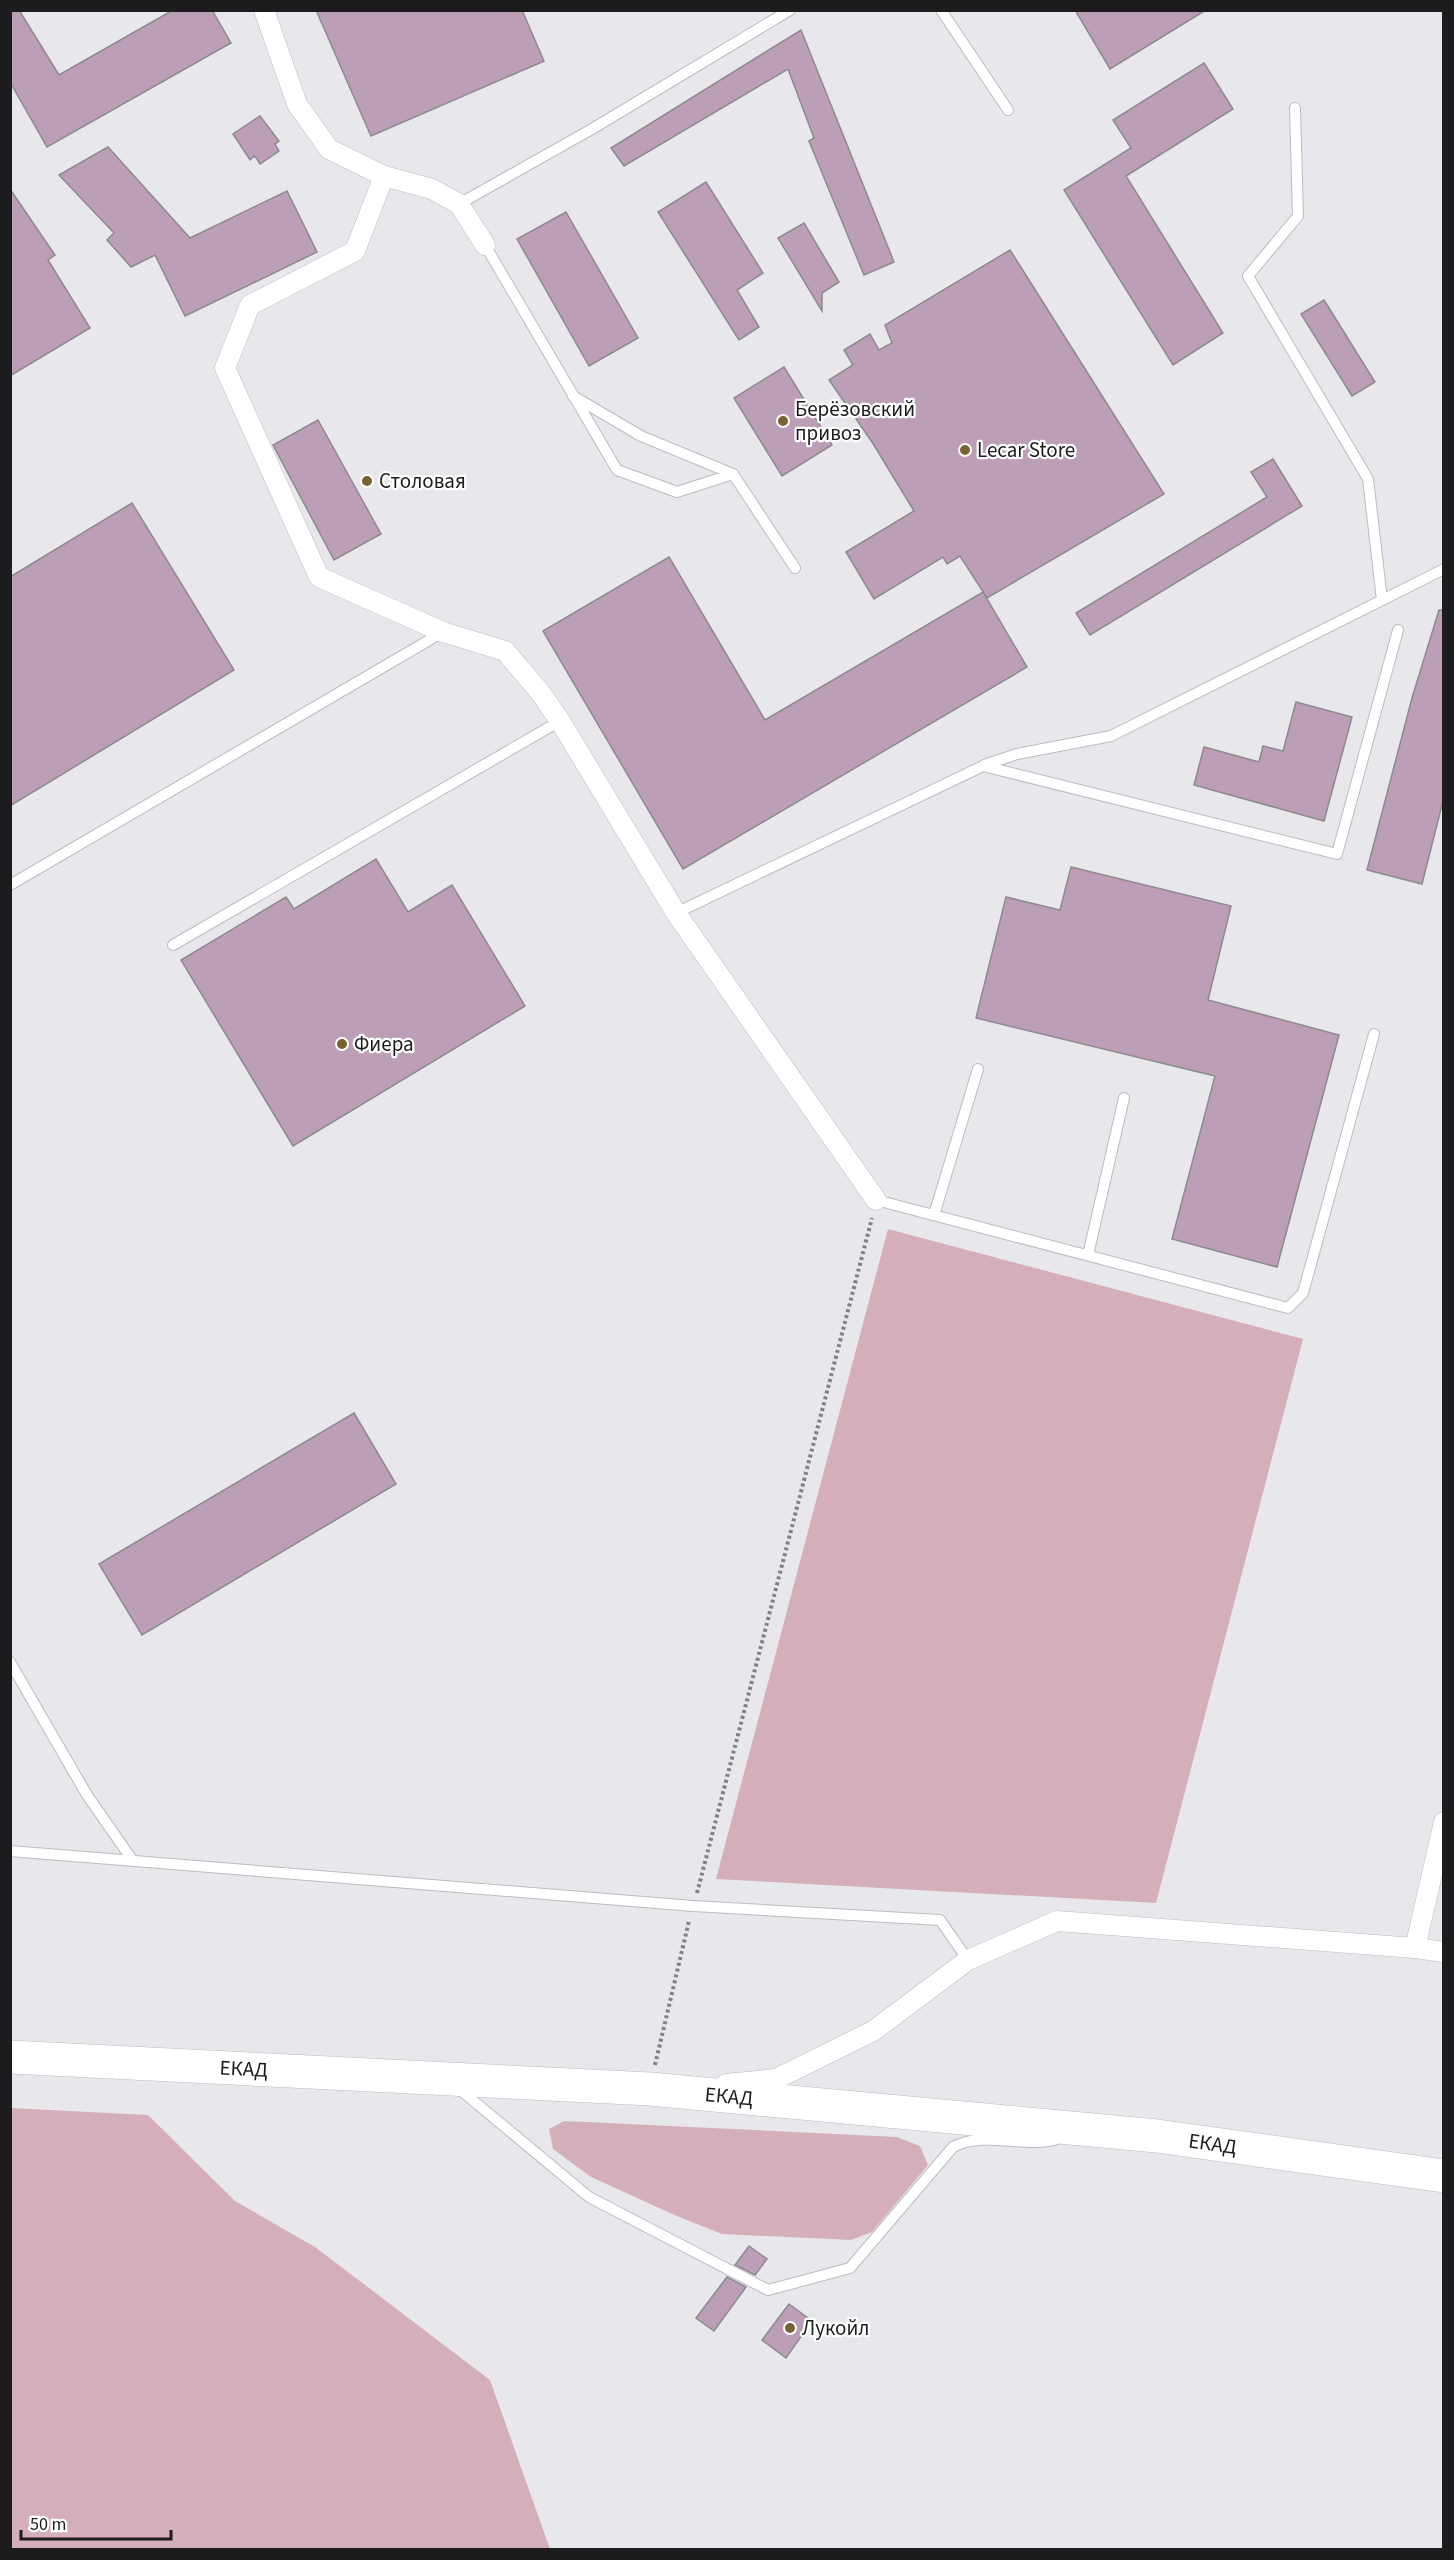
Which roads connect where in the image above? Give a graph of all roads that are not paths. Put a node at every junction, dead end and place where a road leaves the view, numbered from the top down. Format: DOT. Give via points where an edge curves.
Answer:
graph roads {
  1 [pos="264,10"];
  2 [pos="790,10"];
  3 [pos="941,10"];
  4 [pos="1295,108"];
  5 [pos="1008,110"];
  6 [pos="384,176"];
  7 [pos="459,204"];
  8 [pos="485,245"];
  9 [pos="571,394"];
  10 [pos="733,474"];
  11 [pos="795,568"];
  12 [pos="1443,569"];
  13 [pos="1382,600"];
  14 [pos="1398,630"];
  15 [pos="443,632"];
  16 [pos="560,721"];
  17 [pos="983,765"];
  18 [pos="10,885"];
  19 [pos="676,912"];
  20 [pos="172,945"];
  21 [pos="1374,1034"];
  22 [pos="978,1069"];
  23 [pos="1124,1098"];
  24 [pos="876,1200"];
  25 [pos="934,1215"];
  26 [pos="1088,1256"];
  27 [pos="10,1662"];
  28 [pos="1443,1822"];
  29 [pos="10,1851"];
  30 [pos="133,1860"];
  31 [pos="1415,1948"];
  32 [pos="1443,1952"];
  33 [pos="968,1960"];
  34 [pos="10,2057"];
  35 [pos="449,2080"];
  36 [pos="659,2090"];
  37 [pos="1088,2130"];
  38 [pos="1443,2176"];
  1 -- 6 [label="street" via="297,104 329,149"];
  2 -- 7 [label="lane"];
  3 -- 5 [label="lane"];
  4 -- 13 [label="lane" via="1298,216 1248,276 1368,479"];
  6 -- 7 [label="street" via="432,189"];
  6 -- 15 [label="street" via="355,251 250,305 225,368 319,577"];
  7 -- 8 [label="street"];
  8 -- 9 [label="lane"];
  9 -- 10 [label="lane" via="641,436"];
  9 -- 10 [label="lane" via="617,470 677,492"];
  10 -- 11 [label="lane"];
  12 -- 13 [label="lane"];
  13 -- 17 [label="lane" via="1111,736 1017,754"];
  14 -- 17 [label="lane" via="1337,854"];
  15 -- 16 [label="street" via="505,651"];
  15 -- 18 [label="lane"];
  16 -- 19 [label="street"];
  16 -- 20 [label="lane"];
  17 -- 19 [label="lane"];
  19 -- 24 [label="street"];
  21 -- 26 [label="lane" via="1303,1293 1288,1308"];
  22 -- 25 [label="lane"];
  23 -- 26 [label="lane"];
  24 -- 25 [label="lane"];
  25 -- 26 [label="lane"];
  27 -- 30 [label="lane" via="87,1795"];
  28 -- 31 [label="street"];
  29 -- 30 [label="lane"];
  30 -- 33 [label="lane" via="693,1906 940,1920"];
  31 -- 32 [label="street"];
  31 -- 33 [label="street" via="1057,1922"];
  33 -- 36 [label="street" via="873,2031 776,2079"];
  34 -- 35 [label="highway, ЕКАД"];
  35 -- 36 [label="highway, ЕКАД"];
  35 -- 37 [label="lane" via="590,2197 768,2290 850,2268 953,2147 963,2141 1044,2143"];
  36 -- 37 [label="highway, ЕКАД"];
  37 -- 38 [label="highway, ЕКАД"];
}
